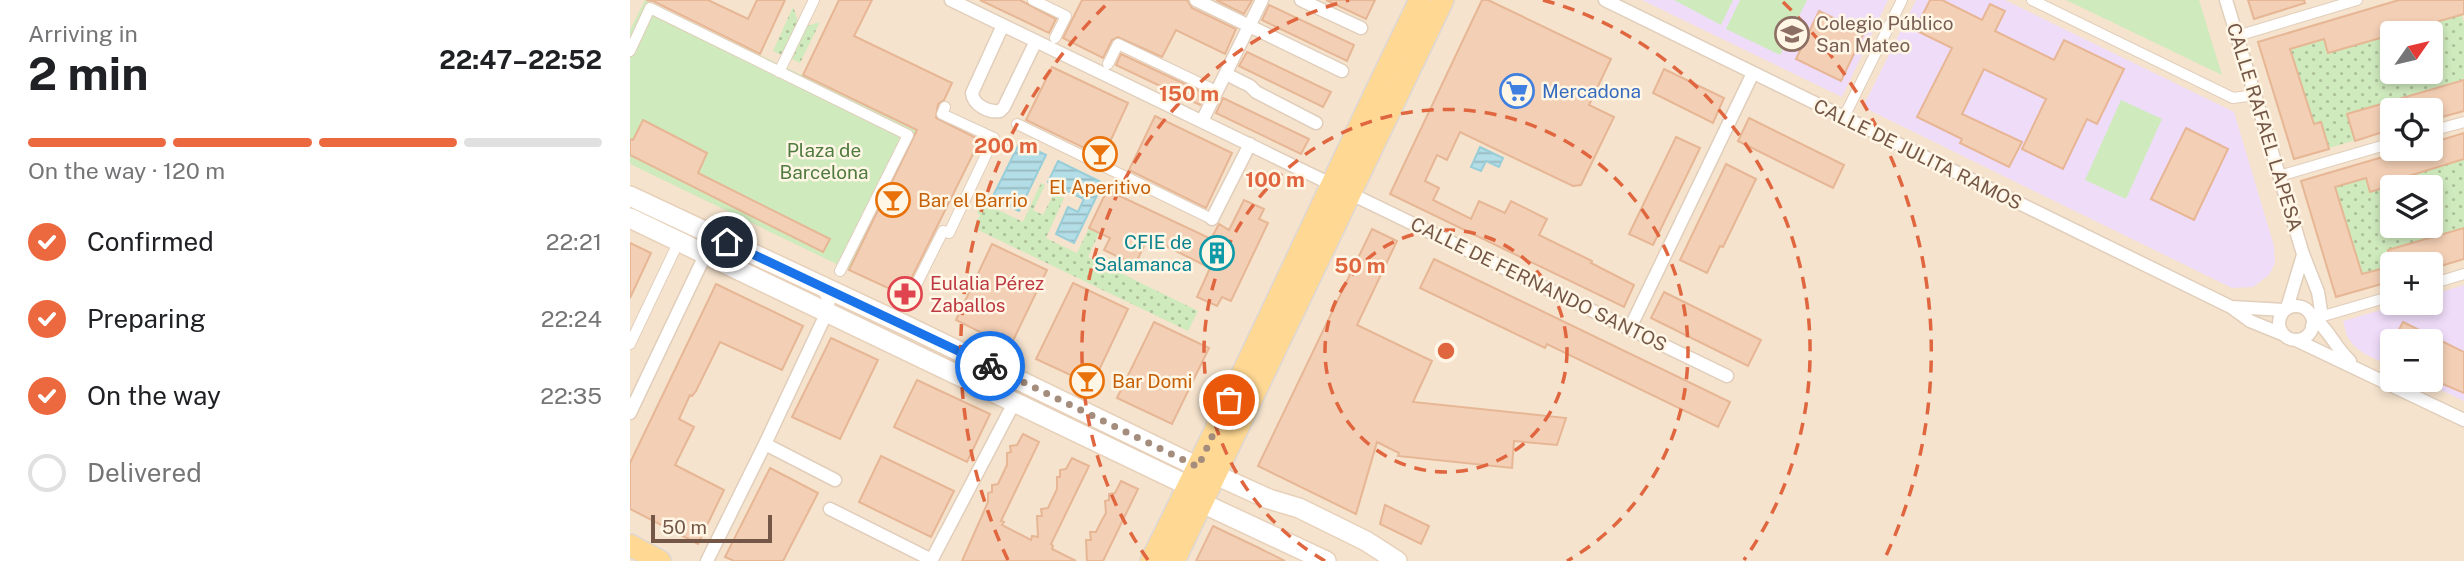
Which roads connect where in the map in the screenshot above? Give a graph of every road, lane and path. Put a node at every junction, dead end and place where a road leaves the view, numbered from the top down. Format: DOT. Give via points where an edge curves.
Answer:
graph roads {
  1 [pos="814,0"];
  2 [pos="953,0"];
  3 [pos="1033,0"];
  4 [pos="1196,0"];
  5 [pos="1262,0"];
  6 [pos="1301,0"];
  7 [pos="1420,0"];
  8 [pos="1443,0"];
  9 [pos="1605,0"];
  10 [pos="1902,0"];
  11 [pos="2032,0"];
  12 [pos="2226,0"];
  13 [pos="2357,0"];
  14 [pos="1003,25"];
  15 [pos="1249,26"];
  16 [pos="1361,28"];
  17 [pos="2237,36"];
  18 [pos="1055,38"];
  19 [pos="1036,41"];
  20 [pos="630,51"];
  21 [pos="1108,64"];
  22 [pos="1342,71"];
  23 [pos="779,72"];
  24 [pos="1753,73"];
  25 [pos="1226,74"];
  26 [pos="1210,88"];
  27 [pos="2255,95"];
  28 [pos="945,107"];
  29 [pos="1844,117"];
  30 [pos="1202,121"];
  31 [pos="1316,122"];
  32 [pos="2464,122"];
  33 [pos="1017,124"];
  34 [pos="2443,128"];
  35 [pos="1250,144"];
  36 [pos="2380,147"];
  37 [pos="2280,176"];
  38 [pos="1330,183"];
  39 [pos="1351,192"];
  40 [pos="630,196"];
  41 [pos="630,218"];
  42 [pos="1213,219"];
  43 [pos="703,231"];
  44 [pos="679,241"];
  45 [pos="707,254"];
  46 [pos="2303,254"];
  47 [pos="840,271"];
  48 [pos="2464,274"];
  49 [pos="2443,280"];
  50 [pos="822,288"];
  51 [pos="2380,300"];
  52 [pos="907,303"];
  53 [pos="2231,307"];
  54 [pos="2286,309"];
  55 [pos="827,312"];
  56 [pos="2314,320"];
  57 [pos="1630,328"];
  58 [pos="2282,334"];
  59 [pos="2295,340"];
  60 [pos="630,344"];
  61 [pos="2358,369"];
  62 [pos="1727,376"];
  63 [pos="1015,401"];
  64 [pos="630,413"];
  65 [pos="2464,420"];
  66 [pos="765,444"];
  67 [pos="835,480"];
  68 [pos="1201,482"];
  69 [pos="830,509"];
  70 [pos="630,545"];
  71 [pos="931,560"];
  72 [pos="1393,560"];
  73 [pos="660,561"];
  74 [pos="707,561"];
  75 [pos="1151,561"];
  76 [pos="1174,561"];
  77 [pos="1326,561"];
  1 -- 23 [label="street"];
  2 -- 14 [label="street, CALLE DE FERNANDO SANTOS"];
  3 -- 18 [label="street" via="1066,16"];
  4 -- 15 [label="street"];
  5 -- 15 [label="street"];
  6 -- 16 [label="street"];
  7 -- 38 [label="main road"];
  8 -- 39 [label="main road"];
  9 -- 24 [label="street, CALLE DE JULITA RAMOS"];
  10 -- 29 [label="street"];
  11 -- 27 [label="street" via="2232,98"];
  12 -- 17 [label="street, CALLE RAFAEL LAPESA"];
  13 -- 17 [label="street"];
  14 -- 19 [label="street, CALLE DE FERNANDO SANTOS"];
  14 -- 19 [label="street" via="972,93 972,99 988,110 1004,107"];
  15 -- 22 [label="street"];
  15 -- 25 [label="street"];
  17 -- 27 [label="street, CALLE RAFAEL LAPESA"];
  19 -- 30 [label="street, CALLE DE FERNANDO SANTOS"];
  20 -- 23 [label="street" via="650,8"];
  21 -- 26 [label="street" via="1118,44"];
  23 -- 47 [label="street" via="908,135"];
  24 -- 29 [label="street, CALLE DE JULITA RAMOS"];
  24 -- 57 [label="street"];
  25 -- 30 [label="street"];
  25 -- 31 [label="street"];
  27 -- 37 [label="street, CALLE RAFAEL LAPESA"];
  28 -- 52 [label="street" via="942,114 994,138 949,233 943,231"];
  29 -- 53 [label="street, CALLE DE JULITA RAMOS"];
  30 -- 35 [label="street, CALLE DE FERNANDO SANTOS"];
  32 -- 34 [label="street"];
  33 -- 42 [label="street"];
  35 -- 38 [label="street, CALLE DE FERNANDO SANTOS"];
  35 -- 42 [label="street"];
  36 -- 37 [label="street"];
  37 -- 46 [label="street, CALLE RAFAEL LAPESA"];
  38 -- 39 [label="street, CALLE DE FERNANDO SANTOS"];
  38 -- 68 [label="main road"];
  39 -- 57 [label="street, CALLE DE FERNANDO SANTOS"];
  39 -- 68 [label="main road"];
  40 -- 43 [label="main road"];
  41 -- 44 [label="main road"];
  43 -- 45 [label="street"];
  43 -- 50 [label="main road"];
  44 -- 45 [label="main road"];
  44 -- 60 [label="street"];
  45 -- 55 [label="main road"];
  45 -- 64 [label="street"];
  46 -- 54 [label="street, CALLE RAFAEL LAPESA"];
  46 -- 56 [label="street, CALLE RAFAEL LAPESA" via="2318,292 2321,311"];
  48 -- 49 [label="street"];
  50 -- 55 [label="street" via="829,299"];
  50 -- 68 [label="main road" via="898,321"];
  51 -- 56 [label="street"];
  53 -- 54 [label="street, CALLE DE JULITA RAMOS"];
  53 -- 58 [label="street, CALLE DE JULITA RAMOS"];
  54 -- 56 [label="street" via="2306,309"];
  54 -- 58 [label="street" via="2279,317"];
  55 -- 63 [label="main road"];
  55 -- 66 [label="street"];
  56 -- 59 [label="street" via="2304,338"];
  56 -- 61 [label="street" via="2325,326 2338,350"];
  57 -- 62 [label="street, CALLE DE FERNANDO SANTOS"];
  58 -- 59 [label="street"];
  59 -- 61 [label="street"];
  61 -- 65 [label="street"];
  63 -- 68 [label="main road"];
  63 -- 71 [label="street"];
  66 -- 67 [label="street"];
  66 -- 74 [label="street"];
  68 -- 72 [label="main road" via="1299,508 1366,541"];
  68 -- 75 [label="main road"];
  68 -- 76 [label="main road"];
  68 -- 77 [label="main road"];
  69 -- 71 [label="street"];
  70 -- 73 [label="main road"];
}
